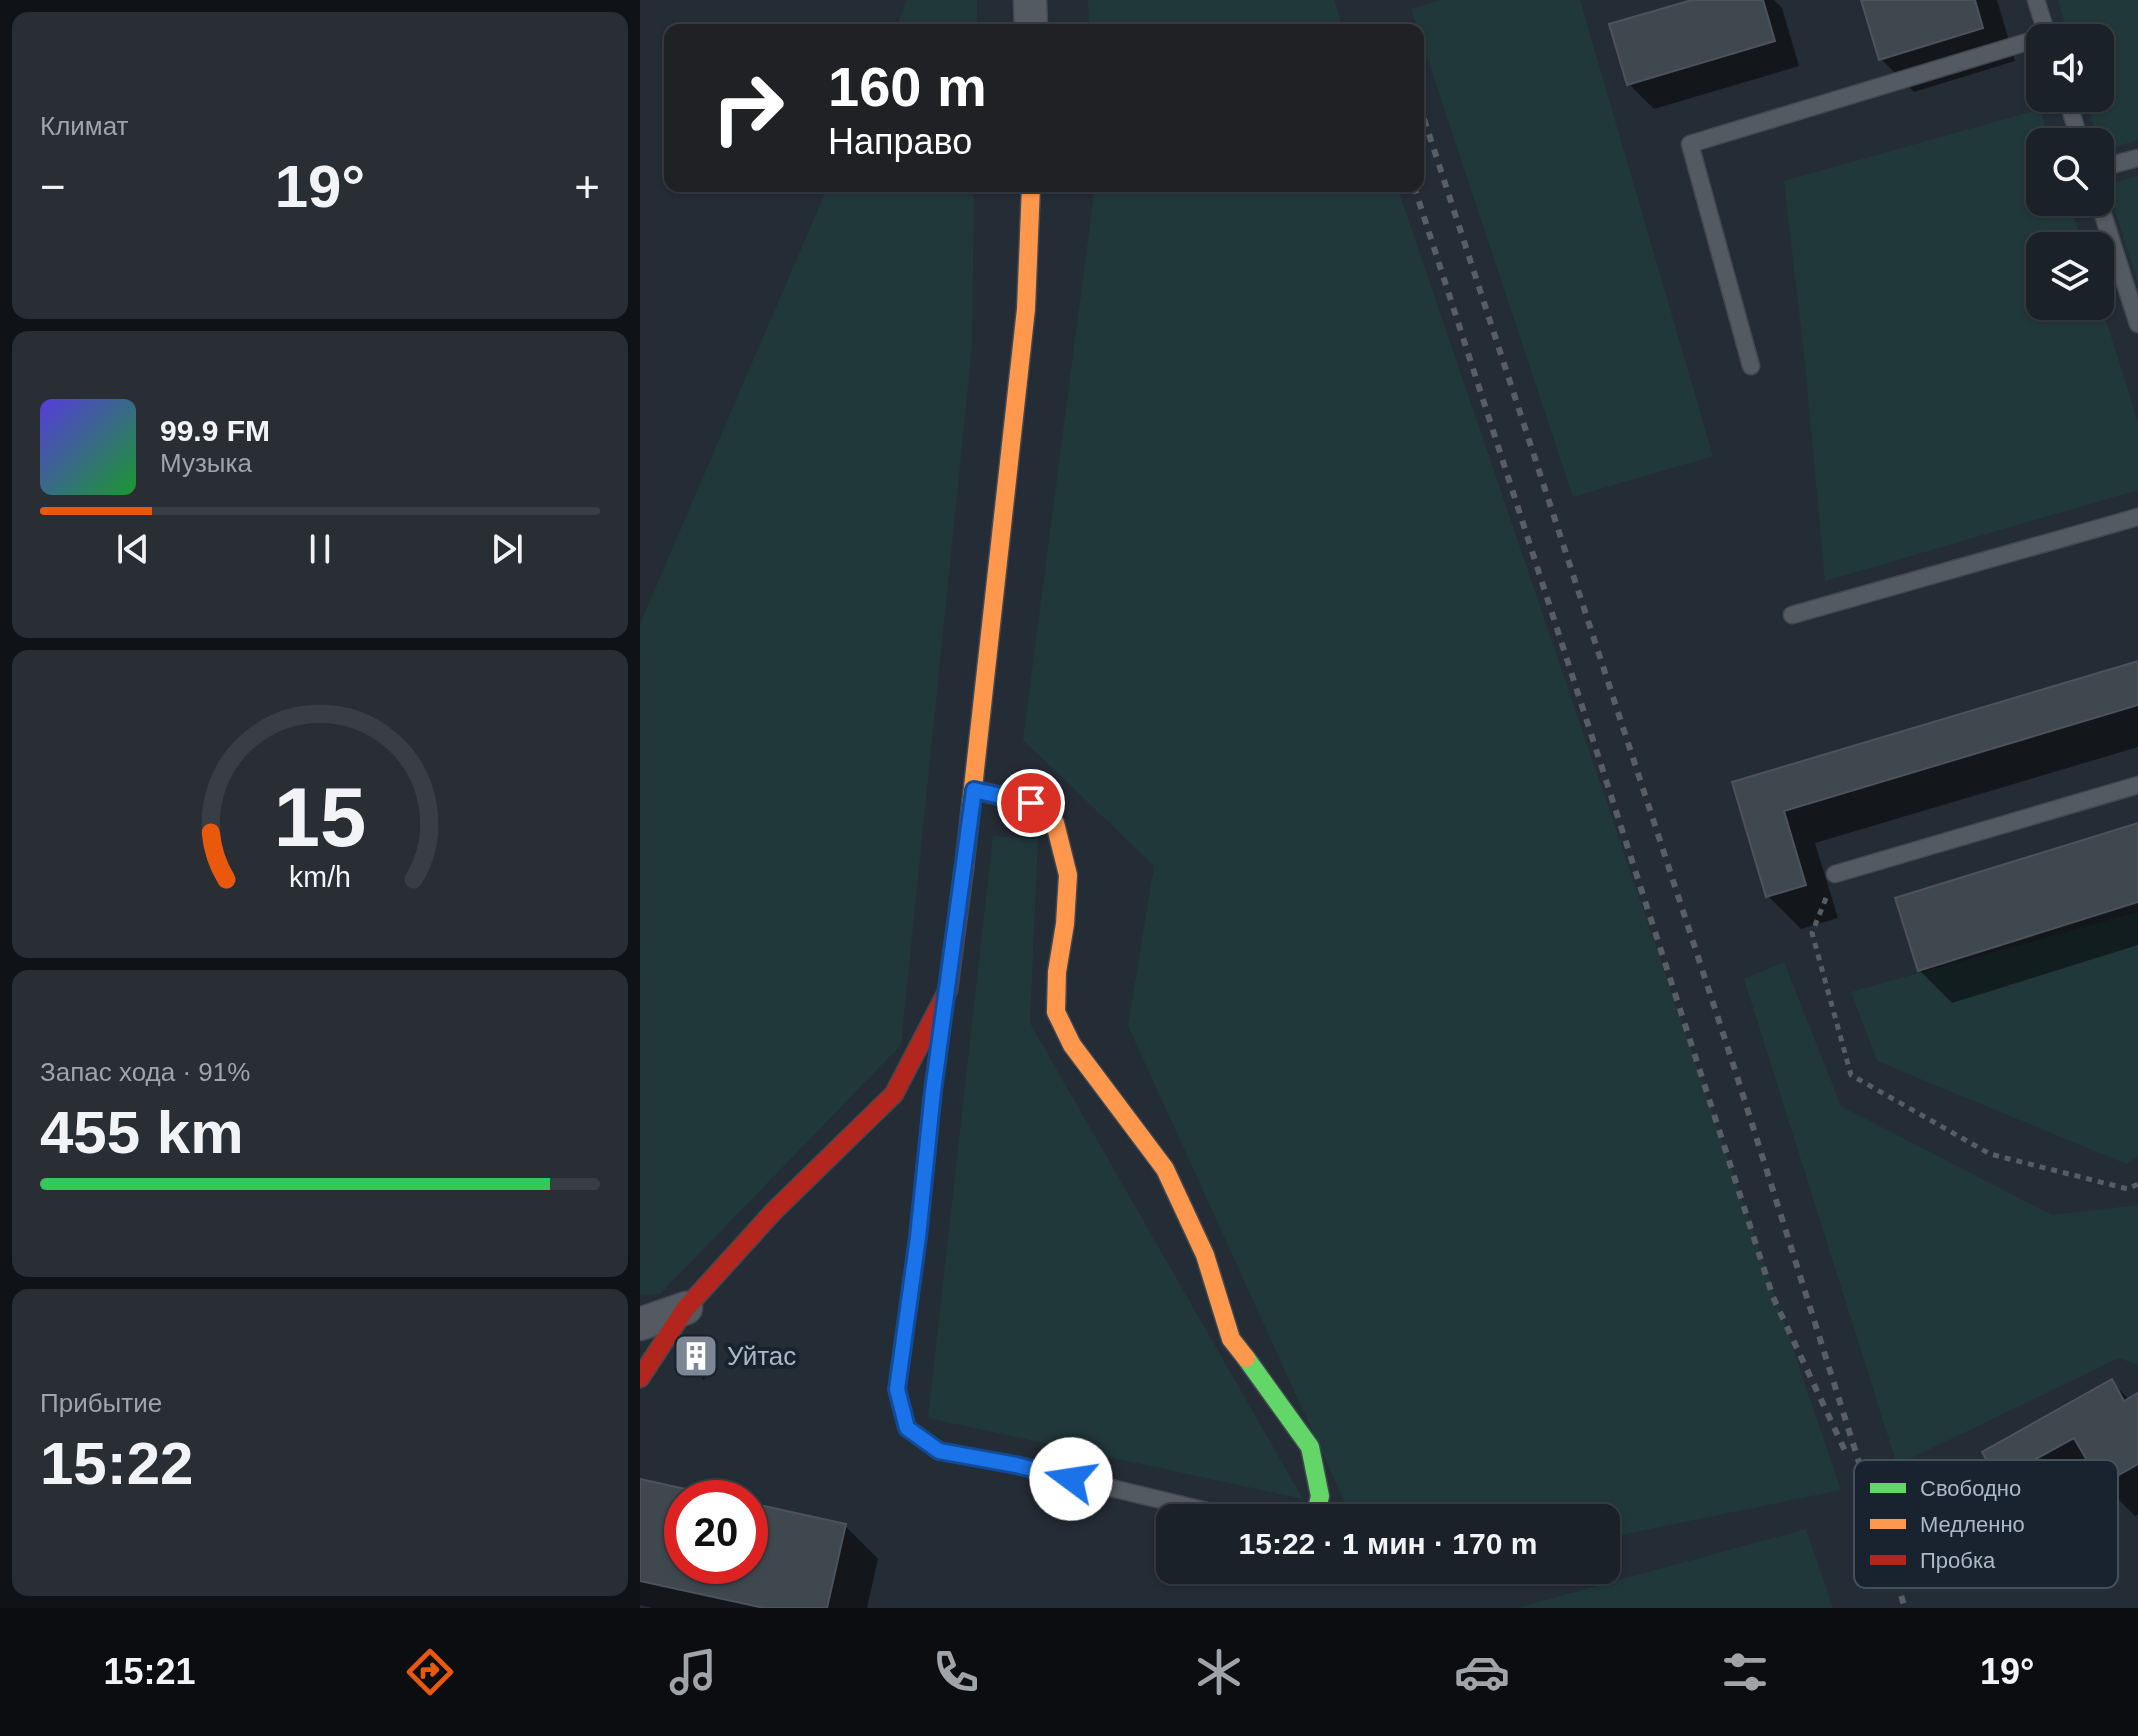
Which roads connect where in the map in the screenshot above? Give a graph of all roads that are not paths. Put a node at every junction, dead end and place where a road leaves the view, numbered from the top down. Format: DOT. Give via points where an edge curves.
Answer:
graph roads {
  1 [pos="1030,0"];
  2 [pos="2036,0"];
  3 [pos="1031,24"];
  4 [pos="2041,24"];
  5 [pos="2026,43"];
  6 [pos="2138,158"];
  7 [pos="2114,164"];
  8 [pos="1031,192"];
  9 [pos="2103,216"];
  10 [pos="2138,324"];
  11 [pos="1751,366"];
  12 [pos="2138,517"];
  13 [pos="1792,615"];
  14 [pos="2138,785"];
  15 [pos="974,790"];
  16 [pos="1835,874"];
  17 [pos="948,990"];
  18 [pos="686,1308"];
  19 [pos="640,1324"];
  20 [pos="640,1378"];
  21 [pos="1178,1504"];
  22 [pos="1318,1504"];
  1 -- 3 [label="street"];
  2 -- 4 [label="lane"];
  5 -- 11 [label="lane" via="1690,144"];
  6 -- 7 [label="lane"];
  8 -- 15 [label="street" via="1026,309"];
  9 -- 10 [label="lane"];
  12 -- 13 [label="lane"];
  14 -- 16 [label="lane"];
  15 -- 17 [label="street"];
  15 -- 22 [label="street" via="1031,803 1055,823 1068,875 1056,1012 1072,1045 1165,1169 1205,1255 1231,1339 1310,1447"];
  17 -- 18 [label="street" via="894,1094 774,1211"];
  17 -- 21 [label="lane" via="897,1389 907,1428 939,1451"];
  18 -- 19 [label="street"];
  18 -- 20 [label="street"];
}
